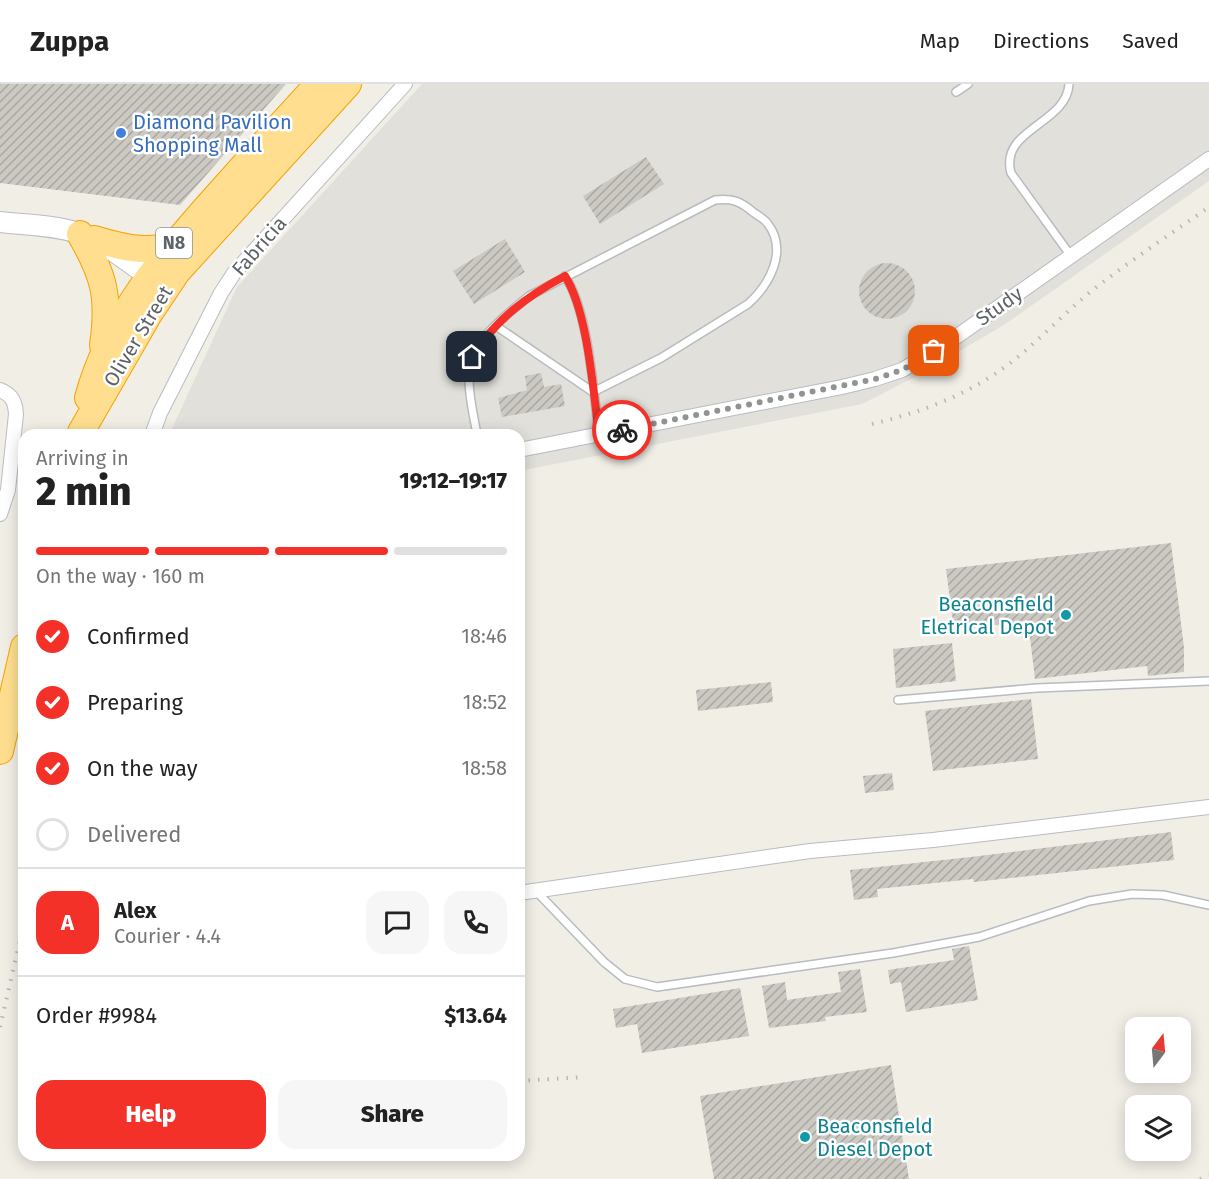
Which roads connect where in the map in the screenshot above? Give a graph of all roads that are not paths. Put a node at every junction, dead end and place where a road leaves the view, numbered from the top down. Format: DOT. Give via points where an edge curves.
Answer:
graph roads {
  1 [pos="318,84"];
  2 [pos="348,84"];
  3 [pos="405,84"];
  4 [pos="968,84"];
  5 [pos="1069,84"];
  6 [pos="956,92"];
  7 [pos="1209,159"];
  8 [pos="0,222"];
  9 [pos="87,237"];
  10 [pos="171,246"];
  11 [pos="1071,256"];
  12 [pos="565,276"];
  13 [pos="157,282"];
  14 [pos="496,326"];
  15 [pos="101,360"];
  16 [pos="2,391"];
  17 [pos="593,392"];
  18 [pos="81,429"];
  19 [pos="83,429"];
  20 [pos="154,429"];
  21 [pos="476,429"];
  22 [pos="599,434"];
  23 [pos="525,449"];
  24 [pos="0,514"];
  25 [pos="18,673"];
  26 [pos="1209,681"];
  27 [pos="898,700"];
  28 [pos="0,751"];
  29 [pos="1209,807"];
  30 [pos="536,891"];
  31 [pos="525,892"];
  32 [pos="1209,904"];
  1 -- 10 [label="highway, Oliver Street / N8"];
  2 -- 13 [label="highway, Oliver Street / N8" via="188,258"];
  3 -- 20 [label="street, Fabricia" via="234,273"];
  4 -- 6 [label="lane"];
  5 -- 11 [label="lane" via="1061,106 1014,147 1009,166"];
  7 -- 11 [label="street, Study"];
  8 -- 9 [label="street" via="53,227"];
  9 -- 10 [label="highway" via="144,251"];
  9 -- 13 [label="street"];
  9 -- 15 [label="highway" via="105,289"];
  10 -- 13 [label="highway, Oliver Street / N8"];
  11 -- 22 [label="street, Study" via="946,344 902,370 842,387"];
  12 -- 14 [label="lane" via="529,296"];
  12 -- 17 [label="lane" via="582,318"];
  12 -- 17 [label="lane" via="715,200 730,198 742,202 767,223 775,237 776,261 771,277 748,304 661,358"];
  13 -- 15 [label="highway, Oliver Street / N8" via="124,315"];
  13 -- 19 [label="highway, Oliver Street / N8"];
  14 -- 17 [label="lane"];
  14 -- 21 [label="lane" via="472,357 469,389"];
  15 -- 18 [label="highway, Oliver Street / N8"];
  16 -- 24 [label="street" via="14,401 16,414 8,490"];
  17 -- 22 [label="lane"];
  22 -- 23 [label="street, Study"];
  25 -- 28 [label="highway"];
  26 -- 27 [label="lane" via="1037,688"];
  29 -- 30 [label="street" via="810,851"];
  30 -- 31 [label="street"];
  30 -- 32 [label="lane" via="625,979 657,987 979,937 1089,901 1132,894 1163,895"];
}
